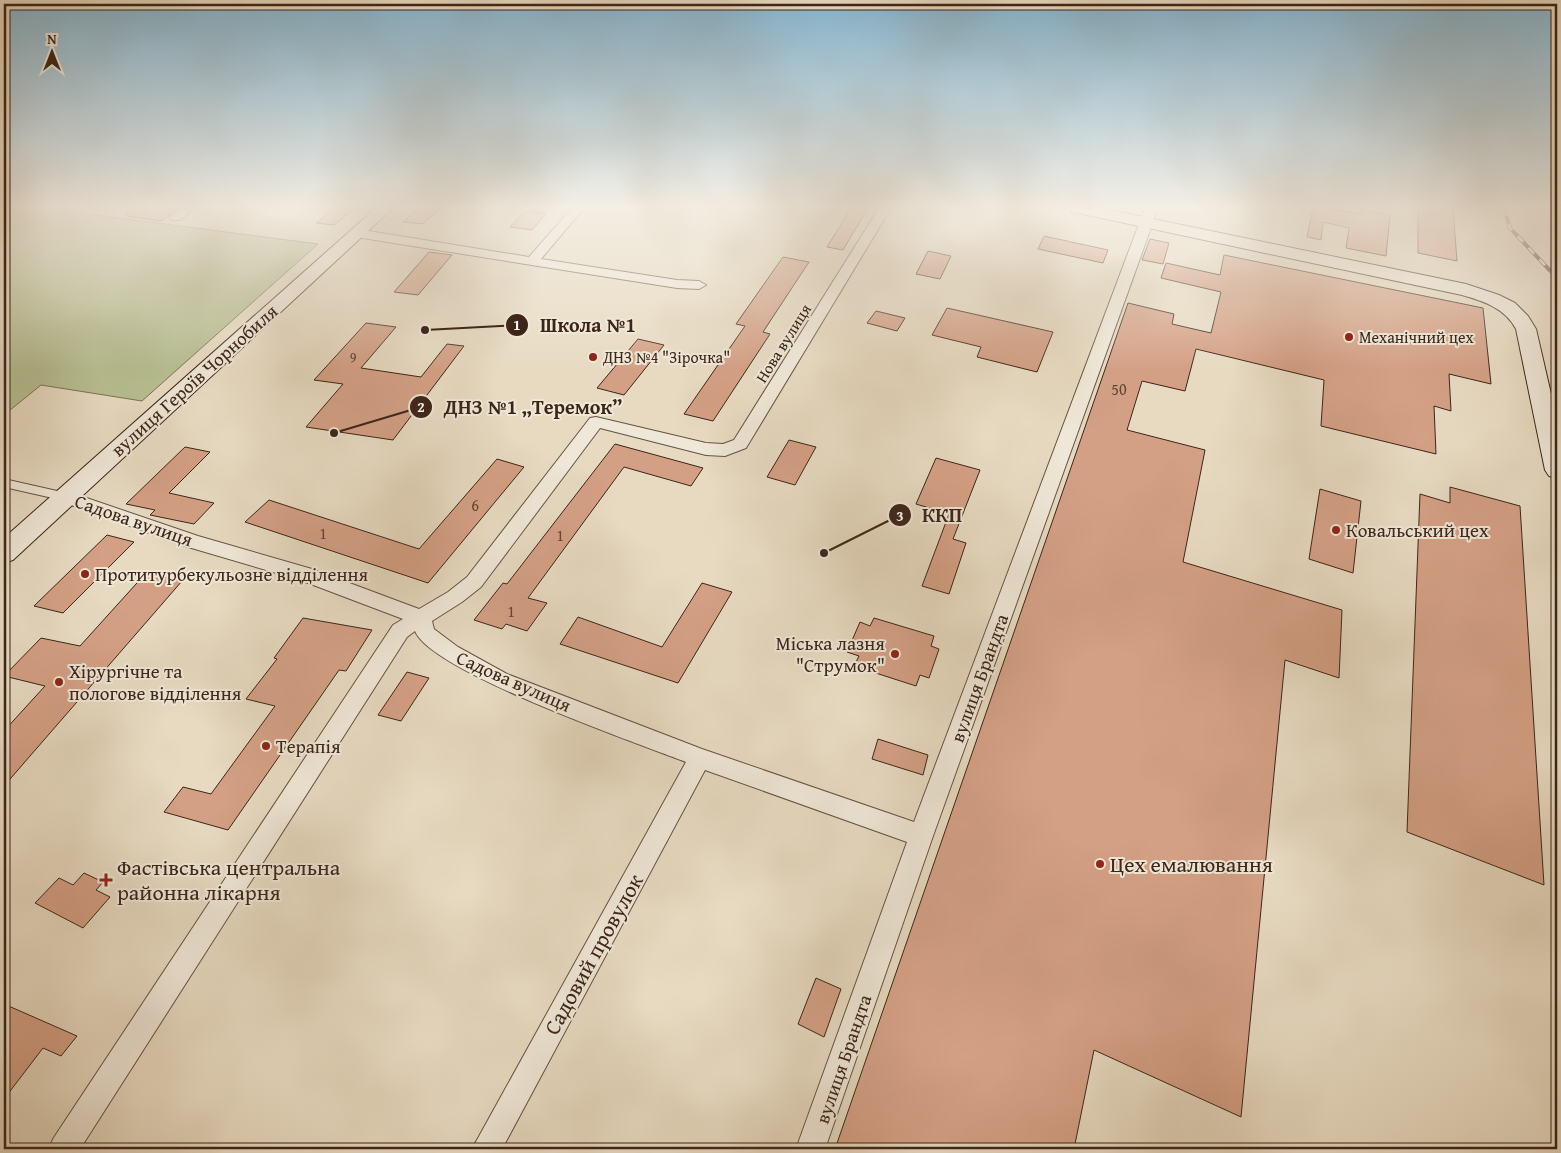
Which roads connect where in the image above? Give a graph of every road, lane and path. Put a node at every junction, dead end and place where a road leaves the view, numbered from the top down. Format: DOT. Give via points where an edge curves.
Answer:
graph roads {
  1 [pos="324,262"];
  2 [pos="544,262"];
  3 [pos="853,262"];
  4 [pos="1132,262"];
  5 [pos="1347,262"];
  6 [pos="699,285"];
  7 [pos="1557,470"];
  8 [pos="4,482"];
  9 [pos="66,496"];
  10 [pos="4,553"];
  11 [pos="412,614"];
  12 [pos="350,706"];
  13 [pos="700,758"];
  14 [pos="921,836"];
  15 [pos="63,1149"];
  16 [pos="486,1149"];
  17 [pos="811,1149"];
  1 -- 9 [label="main road, вулиця Героїв Чорнобиля"];
  2 -- 6 [label="street"];
  3 -- 11 [label="street, Нова вулиця" via="740,444 724,450 706,449 596,422 474,582 455,597"];
  4 -- 14 [label="street, вулиця Брандта"];
  5 -- 7 [label="main road" via="1493,298 1521,318"];
  8 -- 9 [label="street, Садова вулиця"];
  9 -- 10 [label="main road, вулиця Героїв Чорнобиля"];
  9 -- 11 [label="street, Садова вулиця" via="194,542 305,574"];
  11 -- 12 [label="street"];
  11 -- 13 [label="street, Садова вулиця" via="426,634 450,653 500,680"];
  12 -- 15 [label="street"];
  13 -- 14 [label="street, Садова вулиця"];
  13 -- 16 [label="street, Садовий провулок"];
  14 -- 17 [label="street, вулиця Брандта"];
}
